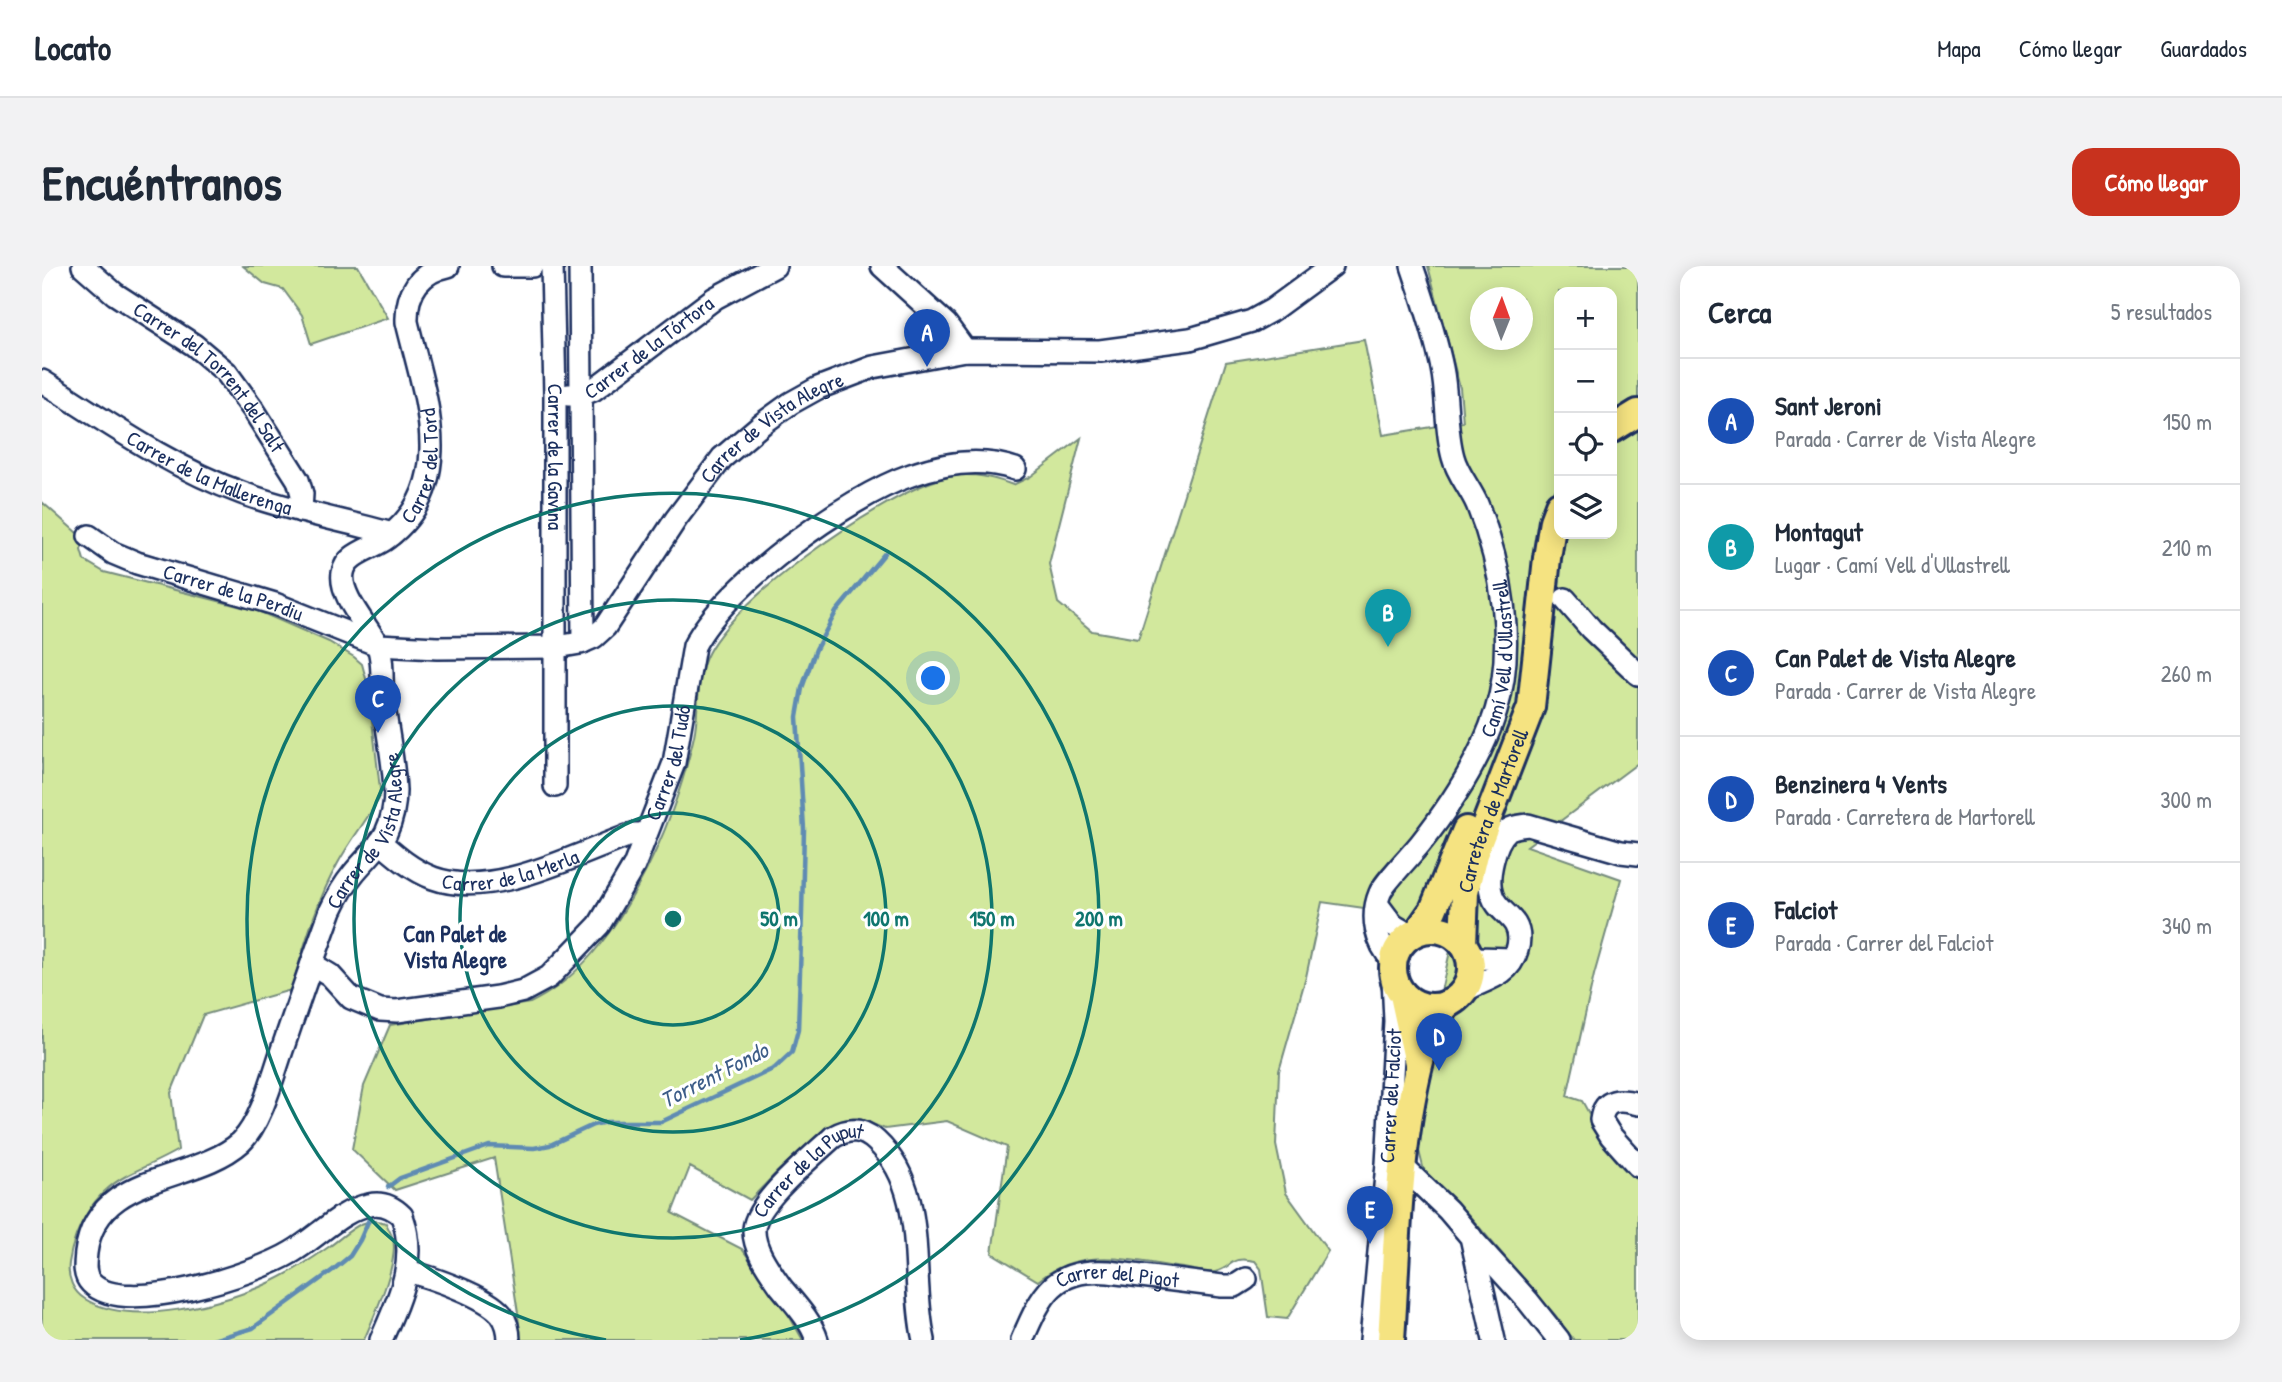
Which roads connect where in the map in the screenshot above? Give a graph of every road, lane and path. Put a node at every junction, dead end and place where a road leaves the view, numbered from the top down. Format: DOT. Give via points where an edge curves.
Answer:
graph roads {
  1 [pos="83,266"];
  2 [pos="448,266"];
  3 [pos="503,266"];
  4 [pos="533,266"];
  5 [pos="552,266"];
  6 [pos="580,266"];
  7 [pos="775,266"];
  8 [pos="881,266"];
  9 [pos="1332,266"];
  10 [pos="1412,266"];
  11 [pos="965,350"];
  12 [pos="42,381"];
  13 [pos="581,394"];
  14 [pos="555,395"];
  15 [pos="1638,413"];
  16 [pos="1617,426"];
  17 [pos="1015,468"];
  18 [pos="301,511"];
  19 [pos="1554,519"];
  20 [pos="392,534"];
  21 [pos="89,536"];
  22 [pos="1565,599"];
  23 [pos="583,642"];
  24 [pos="378,645"];
  25 [pos="554,647"];
  26 [pos="1638,674"];
  27 [pos="1532,678"];
  28 [pos="555,786"];
  29 [pos="646,834"];
  30 [pos="380,842"];
  31 [pos="1638,854"];
  32 [pos="1378,905"];
  33 [pos="1414,933"];
  34 [pos="1466,948"];
  35 [pos="1513,959"];
  36 [pos="312,964"];
  37 [pos="1396,978"];
  38 [pos="1455,998"];
  39 [pos="1418,1063"];
  40 [pos="1638,1104"];
  41 [pos="1401,1165"];
  42 [pos="1638,1166"];
  43 [pos="1383,1225"];
  44 [pos="1471,1237"];
  45 [pos="407,1271"];
  46 [pos="1246,1279"];
  47 [pos="1394,1294"];
  48 [pos="381,1340"];
  49 [pos="509,1340"];
  50 [pos="817,1340"];
  51 [pos="924,1340"];
  52 [pos="1022,1340"];
  53 [pos="1371,1340"];
  54 [pos="1391,1340"];
  55 [pos="1494,1340"];
  56 [pos="1559,1340"];
  1 -- 18 [label="street, Carrer del Torrent del Salt" via="115,295 194,345 226,372 298,480"];
  2 -- 20 [label="street, Carrer del Tord" via="425,276 406,306 432,446 420,499"];
  3 -- 4 [label="street"];
  5 -- 14 [label="street, Carrer de la Gavina"];
  6 -- 13 [label="street, Carrer de la Gavina"];
  7 -- 13 [label="street, Carrer de la Tórtora" via="715,298 619,373"];
  8 -- 11 [label="street" via="946,324"];
  9 -- 11 [label="street, Carrer de Vista Alegre" via="1252,321 1190,339 1100,351"];
  10 -- 32 [label="street, Camí Vell d'Ullastrell" via="1442,368 1453,458 1488,532 1498,576 1505,650 1496,711 1484,741 1441,817 1381,890"];
  11 -- 23 [label="street, Carrer de Vista Alegre" via="873,366 791,403 755,430 709,472 606,627"];
  12 -- 18 [label="street, Carrer de la Mallerenga" via="156,453 243,494"];
  13 -- 14 [label="street, Carrer de la Tórtora"];
  13 -- 23 [label="street, Carrer de la Gavina"];
  14 -- 25 [label="street, Carrer de la Gavina"];
  15 -- 16 [label="main road"];
  17 -- 29 [label="street, Carrer del Tudó" via="998,462 957,464 909,475 885,486 771,561 715,613 694,646 674,763"];
  18 -- 20 [label="street, Carrer de la Mallerenga"];
  19 -- 27 [label="main road, Carretera de Martorell"];
  20 -- 24 [label="street, Carrer del Tord" via="352,558 343,572 348,595"];
  21 -- 24 [label="street, Carrer de la Perdiu" via="137,563 275,604"];
  22 -- 26 [label="street"];
  23 -- 25 [label="street, Carrer de Vista Alegre"];
  24 -- 25 [label="street, Carrer de Vista Alegre"];
  24 -- 30 [label="street, Carrer de Vista Alegre" via="395,792 391,821"];
  25 -- 28 [label="street, Carrer de la Gavina"];
  27 -- 33 [label="main road, Carretera de Martorell" via="1439,897"];
  27 -- 34 [label="main road, Carretera de Martorell" via="1531,707 1468,877"];
  29 -- 30 [label="street, Carrer de la Merla" via="633,834 516,877 476,885 420,872"];
  29 -- 36 [label="street, Carrer del Tudó" via="599,925 549,977 523,991 437,1007 380,1010 351,998 330,975"];
  30 -- 36 [label="street, Carrer de Vista Alegre" via="341,890"];
  31 -- 35 [label="street" via="1528,825 1508,830 1489,873 1489,885 1498,908 1517,928 1519,942"];
  32 -- 33 [label="street" via="1393,925"];
  32 -- 37 [label="street, Camí Vell d'Ullastrell" via="1378,939"];
  33 -- 34 [label="main road" via="1429,928 1448,932"];
  33 -- 37 [label="main road, Carretera de Martorell" via="1397,949"];
  34 -- 35 [label="street" via="1478,958"];
  34 -- 38 [label="main road, Carretera de Martorell" via="1471,972"];
  35 -- 38 [label="street" via="1500,974"];
  36 -- 45 [label="street, Carrer de Vista Alegre" via="249,1133 232,1148 113,1202 91,1233 87,1280 108,1293 135,1295 226,1280 292,1252 351,1212 383,1204 402,1216 409,1241"];
  37 -- 38 [label="main road" via="1420,1006"];
  37 -- 39 [label="main road, Carretera de Martorell"];
  37 -- 43 [label="street, Carrer del Falciot"];
  38 -- 39 [label="main road, Carretera de Martorell" via="1439,1014"];
  39 -- 41 [label="main road, Carretera de Martorell"];
  40 -- 42 [label="street" via="1609,1102 1601,1120"];
  41 -- 44 [label="street"];
  41 -- 47 [label="main road, Carretera de Martorell"];
  43 -- 47 [label="main road"];
  43 -- 53 [label="street, Carrer del Falciot"];
  44 -- 55 [label="street"];
  44 -- 56 [label="street"];
  45 -- 48 [label="street, Carrer de Vista Alegre"];
  45 -- 49 [label="street" via="445,1283 495,1308 508,1326"];
  46 -- 52 [label="street, Carrer del Pigot" via="1235,1286 1222,1286 1109,1272 1070,1275 1044,1294"];
  47 -- 54 [label="main road, Carretera de Martorell"];
  50 -- 51 [label="street, Carrer de la Puput" via="757,1248 755,1221 765,1203 833,1137 853,1130 867,1133 900,1169 913,1225"];
}
